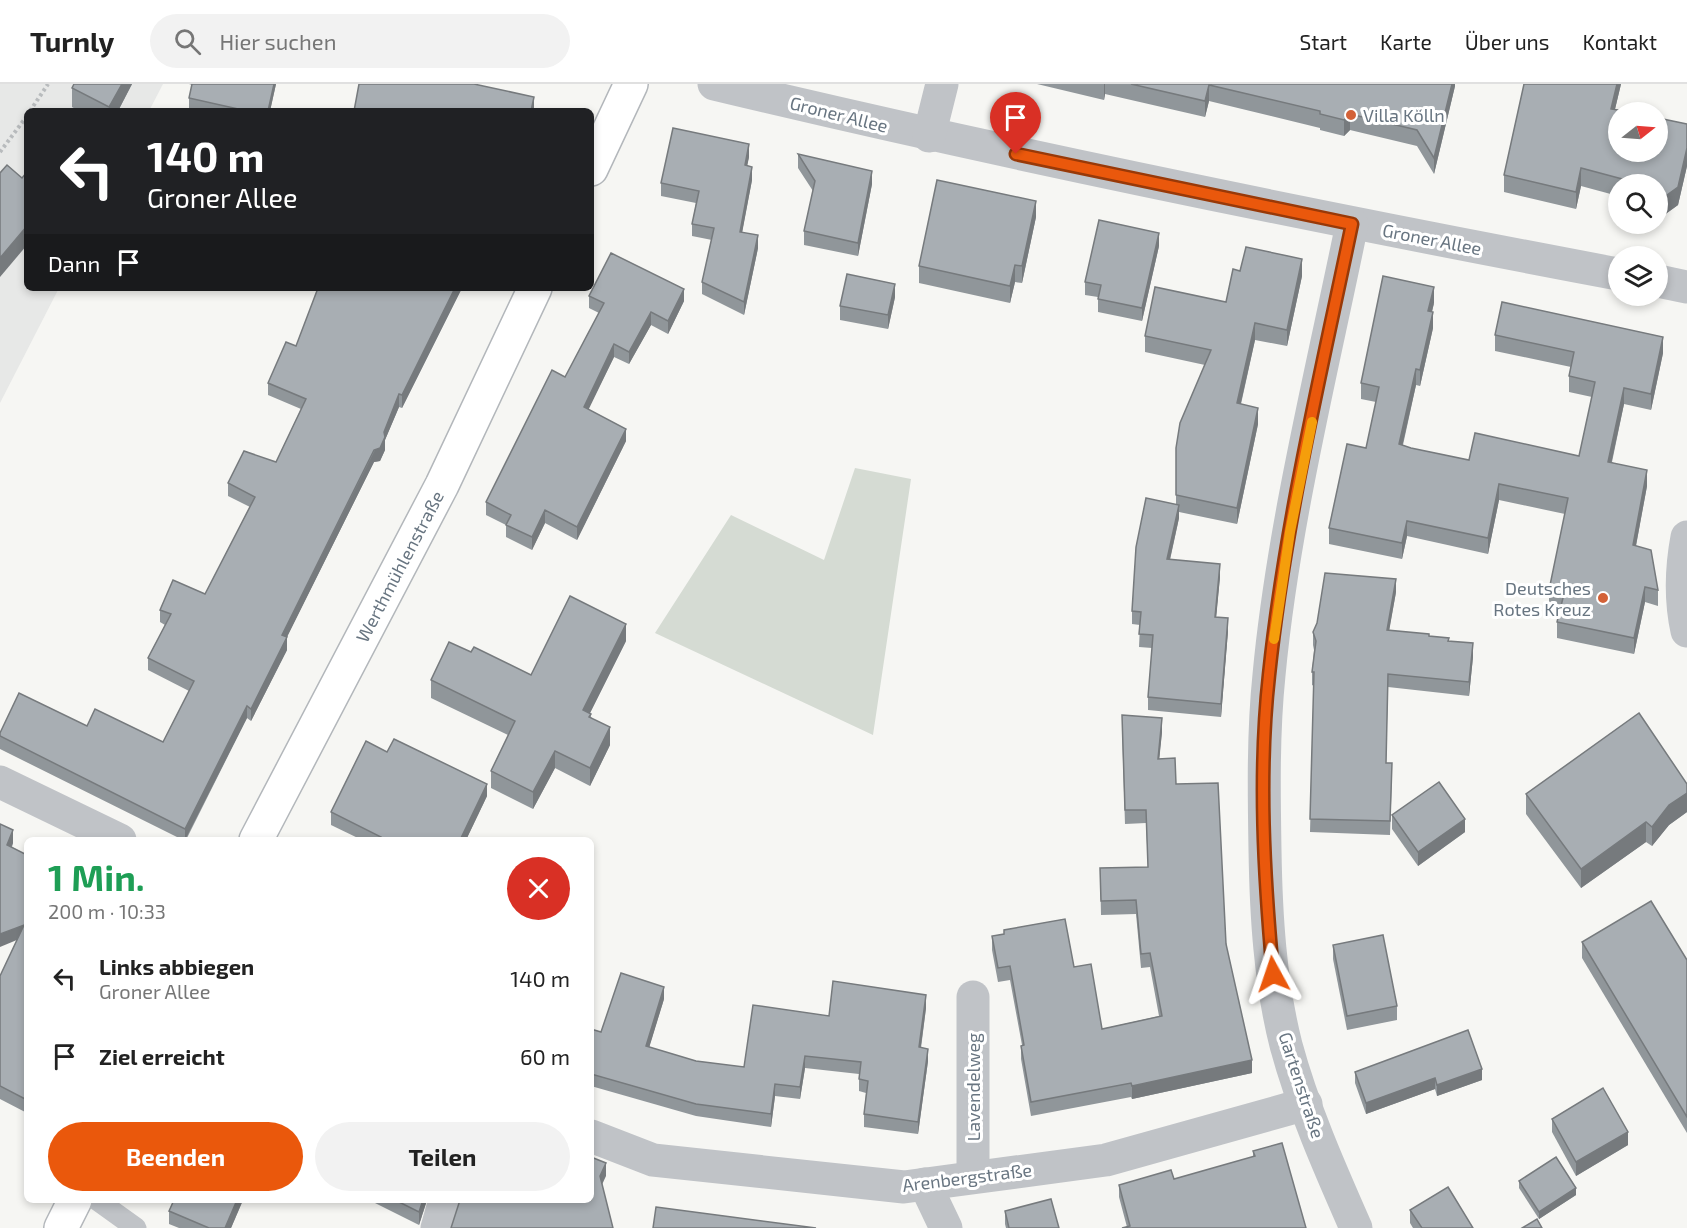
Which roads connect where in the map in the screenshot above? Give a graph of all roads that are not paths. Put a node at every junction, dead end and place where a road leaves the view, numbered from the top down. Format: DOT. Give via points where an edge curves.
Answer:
graph roads {
  1 [pos="631,84"];
  2 [pos="714,84"];
  3 [pos="942,84"];
  4 [pos="929,136"];
  5 [pos="594,163"];
  6 [pos="1352,224"];
  7 [pos="1608,272"];
  8 [pos="1668,283"];
  9 [pos="1687,287"];
  10 [pos="534,291"];
  11 [pos="1687,537"];
  12 [pos="1687,631"];
  13 [pos="0,782"];
  14 [pos="114,837"];
  15 [pos="258,837"];
  16 [pos="973,997"];
  17 [pos="1306,1104"];
  18 [pos="594,1137"];
  19 [pos="973,1177"];
  20 [pos="925,1184"];
  21 [pos="74,1203"];
  22 [pos="101,1203"];
  23 [pos="444,1203"];
  24 [pos="61,1228"];
  25 [pos="136,1228"];
  26 [pos="437,1228"];
  27 [pos="946,1228"];
  28 [pos="1356,1228"];
  1 -- 5 [label="main road"];
  2 -- 4 [label="street, Groner Allee"];
  3 -- 4 [label="street"];
  4 -- 6 [label="street, Groner Allee"];
  6 -- 7 [label="street, Groner Allee"];
  6 -- 17 [label="street, Gartenstraße" via="1290,532 1269,675 1263,770 1273,974 1286,1045"];
  8 -- 9 [label="street"];
  10 -- 15 [label="main road, Werthmühlenstraße" via="442,485"];
  11 -- 12 [label="street" via="1682,605"];
  13 -- 14 [label="street"];
  16 -- 19 [label="street, Lavendelweg"];
  17 -- 19 [label="street, Arenbergstraße" via="1106,1160"];
  17 -- 28 [label="street, Gartenstraße"];
  18 -- 20 [label="street, Arenbergstraße" via="653,1160 904,1187"];
  19 -- 20 [label="street, Arenbergstraße"];
  20 -- 27 [label="street"];
  21 -- 24 [label="main road"];
  22 -- 25 [label="lane"];
  23 -- 26 [label="street"];
}
